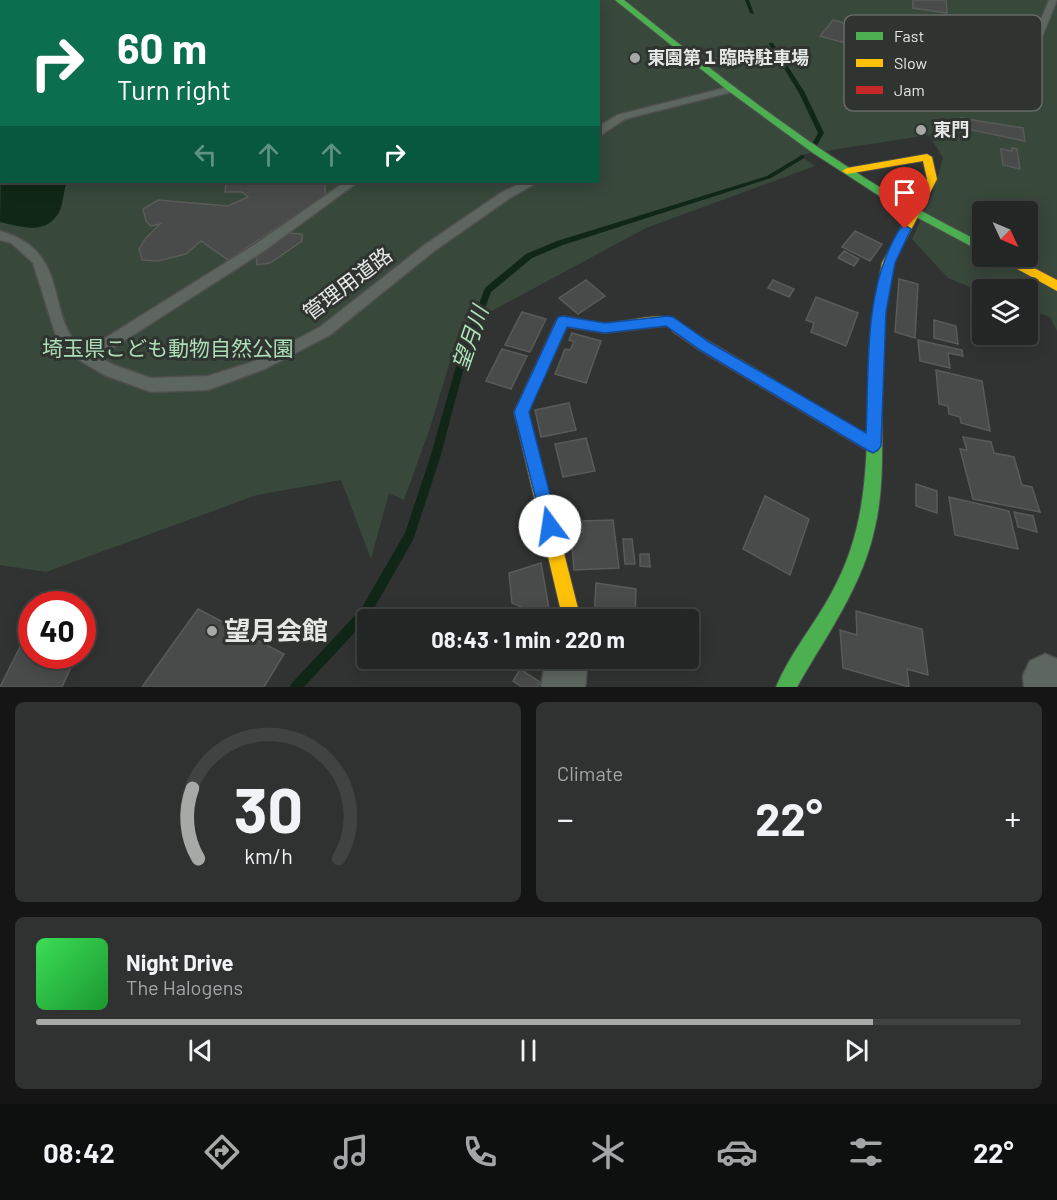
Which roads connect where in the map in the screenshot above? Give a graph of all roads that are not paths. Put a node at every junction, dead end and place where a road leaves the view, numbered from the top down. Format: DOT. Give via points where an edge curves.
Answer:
graph roads {
  1 [pos="619,0"];
  2 [pos="1053,0"];
  3 [pos="1042,27"];
  4 [pos="723,60"];
  5 [pos="702,66"];
  6 [pos="732,88"];
  7 [pos="600,132"];
  8 [pos="848,171"];
  9 [pos="351,183"];
  10 [pos="530,183"];
  11 [pos="914,212"];
  12 [pos="0,235"];
  13 [pos="972,243"];
  14 [pos="1021,267"];
  15 [pos="1057,286"];
  16 [pos="87,357"];
  17 [pos="873,446"];
  18 [pos="569,609"];
  19 [pos="565,669"];
  20 [pos="1057,681"];
  21 [pos="563,687"];
  22 [pos="786,687"];
  23 [pos="1046,687"];
  1 -- 5 [label="street"];
  2 -- 3 [label="lane"];
  4 -- 5 [label="lane"];
  5 -- 6 [label="street"];
  6 -- 7 [label="lane" via="621,117"];
  6 -- 8 [label="street"];
  8 -- 11 [label="street"];
  8 -- 11 [label="street" via="927,157 932,179"];
  9 -- 16 [label="lane" via="259,248"];
  10 -- 16 [label="lane, 管理用道路" via="428,249 326,331 260,365 208,383 150,385"];
  11 -- 13 [label="street"];
  11 -- 17 [label="street" via="888,263 879,312"];
  12 -- 16 [label="lane, 管理用道路" via="16,240 39,261 62,333 74,350"];
  14 -- 15 [label="street"];
  17 -- 18 [label="street" via="668,321 605,328 563,321 521,412"];
  17 -- 22 [label="street" via="872,503 862,546"];
  19 -- 21 [label="street"];
  20 -- 23 [label="street" via="1044,676"];
}
